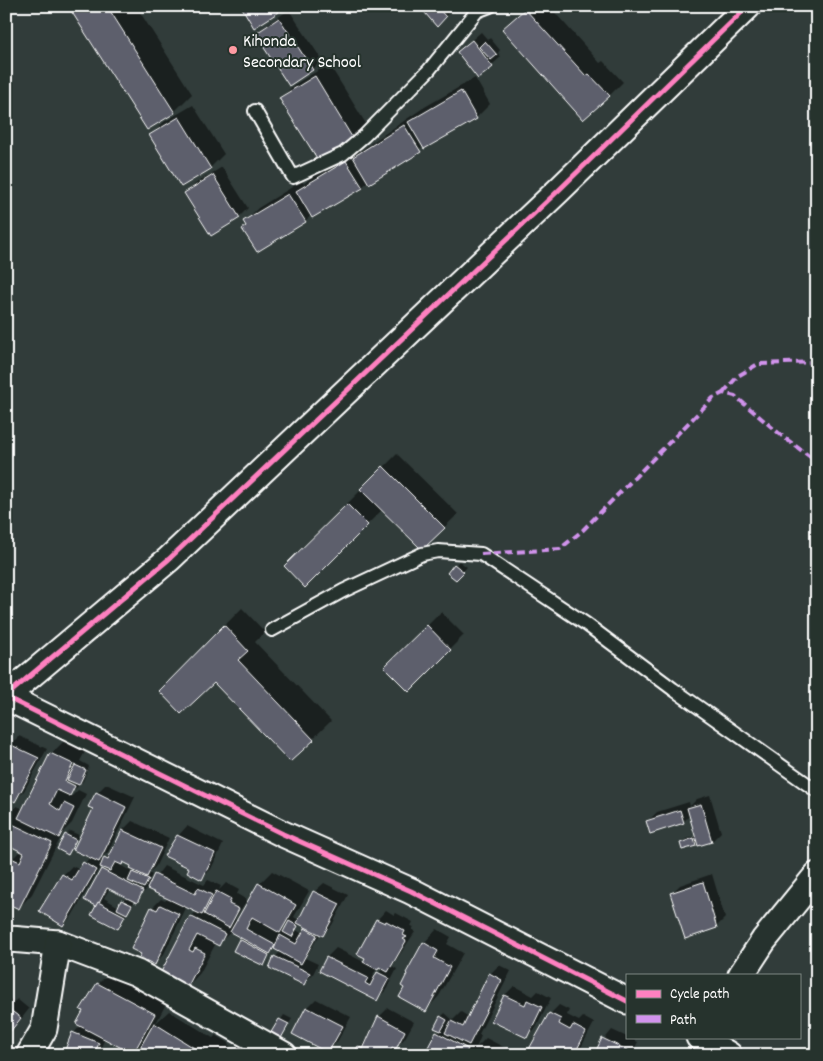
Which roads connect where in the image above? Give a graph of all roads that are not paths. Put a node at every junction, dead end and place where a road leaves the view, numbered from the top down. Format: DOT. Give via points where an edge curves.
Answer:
graph roads {
  1 [pos="490,6"];
  2 [pos="748,6"];
  3 [pos="255,111"];
  4 [pos="272,630"];
  5 [pos="6,696"];
  6 [pos="817,791"];
  7 [pos="817,875"];
  8 [pos="6,941"];
  9 [pos="58,943"];
  10 [pos="742,974"];
  11 [pos="626,999"];
  12 [pos="698,1038"];
  13 [pos="701,1038"];
  14 [pos="252,1047"];
  15 [pos="29,1055"];
  16 [pos="284,1055"];
  17 [pos="687,1055"];
  18 [pos="729,1055"];
  1 -- 3 [label="lane" via="477,11 429,70 364,136 343,154 293,177"];
  2 -- 5 [label="street" via="559,190 168,559"];
  4 -- 6 [label="lane" via="343,590 422,554 438,551 481,554 586,624"];
  5 -- 11 [label="street"];
  7 -- 10 [label="street" via="764,940"];
  8 -- 9 [label="street"];
  9 -- 14 [label="street" via="138,974"];
  9 -- 15 [label="street" via="44,1028"];
  12 -- 17 [label="street"];
  13 -- 18 [label="street"];
  14 -- 16 [label="street"];
}
